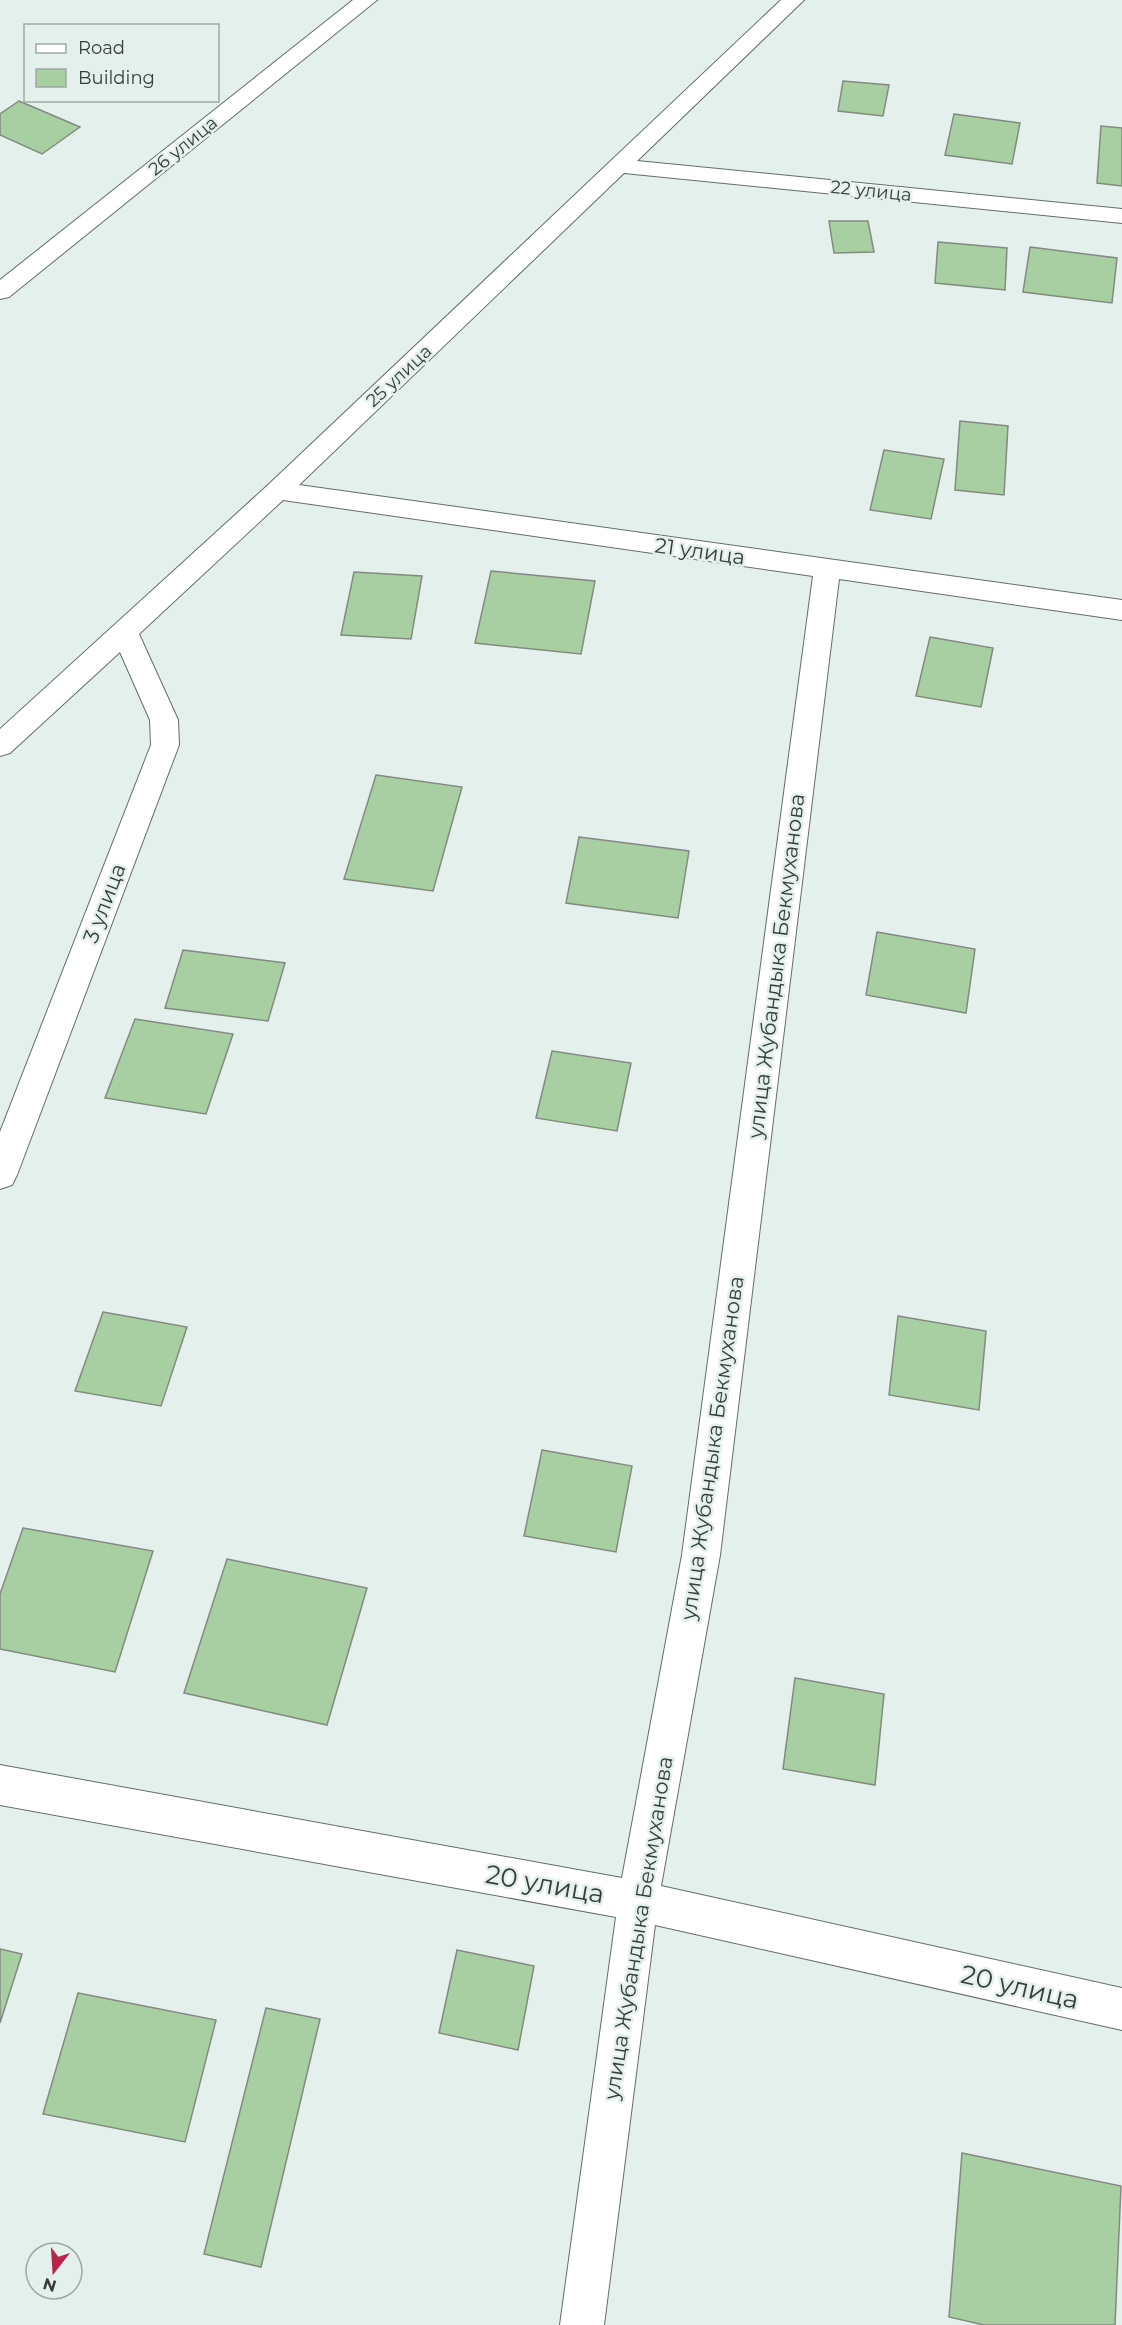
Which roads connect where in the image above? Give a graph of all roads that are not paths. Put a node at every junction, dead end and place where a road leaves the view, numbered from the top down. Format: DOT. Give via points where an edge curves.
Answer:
graph roads {
  1 [pos="366,0"];
  2 [pos="793,0"];
  3 [pos="621,166"];
  4 [pos="1122,216"];
  5 [pos="0,292"];
  6 [pos="277,491"];
  7 [pos="827,569"];
  8 [pos="1122,610"];
  9 [pos="124,631"];
  10 [pos="0,746"];
  11 [pos="0,1175"];
  12 [pos="0,1785"];
  13 [pos="638,1901"];
  14 [pos="1122,2009"];
  15 [pos="582,2325"];
  1 -- 5 [label="street, 26 улица"];
  2 -- 3 [label="street, 25 улица"];
  3 -- 4 [label="street, 22 улица"];
  3 -- 6 [label="street, 25 улица"];
  6 -- 7 [label="street, 21 улица"];
  6 -- 9 [label="street, 25 улица"];
  7 -- 8 [label="street, 21 улица"];
  7 -- 13 [label="street, улица Жубандыка Бекмуханова" via="700,1555"];
  9 -- 10 [label="street, 25 улица"];
  9 -- 11 [label="street, 3 улица" via="164,720 165,745"];
  12 -- 13 [label="street, 20 улица"];
  13 -- 14 [label="street, 20 улица"];
  13 -- 15 [label="street, улица Жубандыка Бекмуханова"];
}
